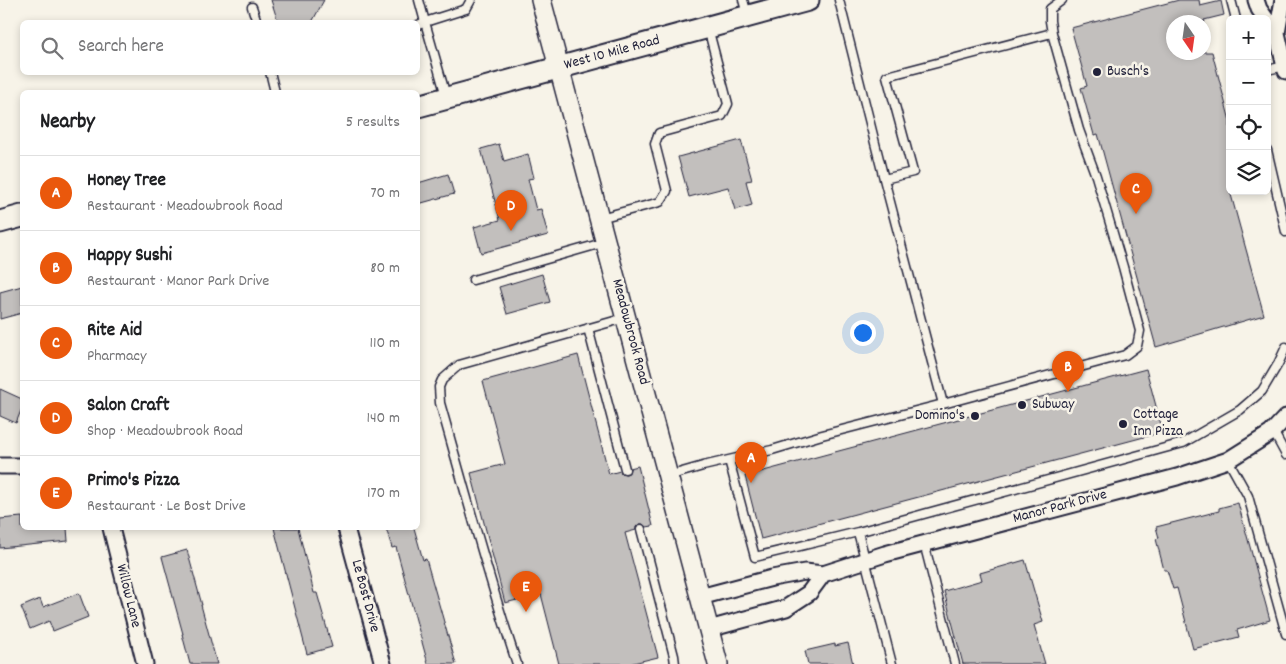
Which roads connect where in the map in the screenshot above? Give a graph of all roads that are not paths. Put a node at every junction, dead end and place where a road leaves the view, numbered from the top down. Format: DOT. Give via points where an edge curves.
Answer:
graph roads {
  1 [pos="419,0"];
  2 [pos="471,0"];
  3 [pos="541,0"];
  4 [pos="808,0"];
  5 [pos="839,0"];
  6 [pos="1062,0"];
  7 [pos="1231,0"];
  8 [pos="1256,0"];
  9 [pos="1283,0"];
  10 [pos="252,7"];
  11 [pos="745,8"];
  12 [pos="1235,15"];
  13 [pos="1262,15"];
  14 [pos="255,20"];
  15 [pos="421,23"];
  16 [pos="708,26"];
  17 [pos="1271,27"];
  18 [pos="1052,33"];
  19 [pos="1280,40"];
  20 [pos="559,67"];
  21 [pos="1285,68"];
  22 [pos="1271,70"];
  23 [pos="271,75"];
  24 [pos="275,90"];
  25 [pos="447,98"];
  26 [pos="420,105"];
  27 [pos="1271,167"];
  28 [pos="884,179"];
  29 [pos="20,217"];
  30 [pos="600,218"];
  31 [pos="0,222"];
  32 [pos="1286,232"];
  33 [pos="606,242"];
  34 [pos="473,280"];
  35 [pos="626,318"];
  36 [pos="588,328"];
  37 [pos="1286,347"];
  38 [pos="943,404"];
  39 [pos="1286,417"];
  40 [pos="1273,431"];
  41 [pos="1286,455"];
  42 [pos="729,460"];
  43 [pos="1228,460"];
  44 [pos="0,466"];
  45 [pos="20,466"];
  46 [pos="625,469"];
  47 [pos="668,476"];
  48 [pos="641,529"];
  49 [pos="112,530"];
  50 [pos="347,530"];
  51 [pos="858,532"];
  52 [pos="924,543"];
  53 [pos="865,560"];
  54 [pos="823,574"];
  55 [pos="700,597"];
  56 [pos="709,629"];
  57 [pos="1286,634"];
  58 [pos="145,664"];
  59 [pos="383,664"];
  60 [pos="517,664"];
  61 [pos="674,664"];
  62 [pos="718,664"];
  63 [pos="892,664"];
  64 [pos="955,664"];
  1 -- 15 [label="lane"];
  2 -- 15 [label="lane" via="466,9"];
  3 -- 20 [label="street, Meadowbrook Road"];
  4 -- 11 [label="main road, West 10 Mile Road"];
  5 -- 28 [label="lane"];
  6 -- 18 [label="lane" via="1050,9"];
  7 -- 12 [label="lane"];
  8 -- 13 [label="street"];
  9 -- 19 [label="street"];
  10 -- 14 [label="lane"];
  11 -- 16 [label="main road, West 10 Mile Road"];
  15 -- 25 [label="lane"];
  16 -- 20 [label="main road, West 10 Mile Road"];
  16 -- 30 [label="lane" via="728,104 722,116 658,134 655,144 667,191 660,202"];
  17 -- 19 [label="street"];
  18 -- 28 [label="lane" via="887,76 913,172"];
  18 -- 38 [label="lane" via="1123,267 1140,331 1137,346 1125,355"];
  19 -- 21 [label="street"];
  20 -- 25 [label="main road, West 10 Mile Road"];
  20 -- 30 [label="street, Meadowbrook Road"];
  21 -- 22 [label="lane"];
  23 -- 24 [label="lane"];
  25 -- 26 [label="main road, West 10 Mile Road"];
  27 -- 32 [label="lane"];
  28 -- 38 [label="lane"];
  29 -- 31 [label="main road"];
  30 -- 33 [label="street, Meadowbrook Road"];
  33 -- 34 [label="lane"];
  33 -- 35 [label="street, Meadowbrook Road"];
  35 -- 36 [label="lane"];
  35 -- 47 [label="street, Meadowbrook Road"];
  36 -- 46 [label="lane"];
  36 -- 60 [label="lane" via="460,365 442,380 439,387 440,403 466,496"];
  37 -- 51 [label="lane" via="1262,391 1240,410 1183,443"];
  38 -- 42 [label="lane"];
  39 -- 40 [label="street, Manor Park Drive"];
  40 -- 41 [label="lane"];
  40 -- 43 [label="street, Manor Park Drive"];
  42 -- 47 [label="lane"];
  42 -- 51 [label="lane" via="755,557"];
  43 -- 52 [label="street, Manor Park Drive" via="1177,477"];
  43 -- 57 [label="lane" via="1248,496"];
  44 -- 45 [label="street"];
  47 -- 55 [label="street, Meadowbrook Road"];
  48 -- 61 [label="lane"];
  49 -- 58 [label="street, Willow Lane"];
  50 -- 59 [label="street, Le Bost Drive"];
  51 -- 53 [label="lane"];
  52 -- 53 [label="street, Manor Park Drive"];
  52 -- 64 [label="lane"];
  53 -- 54 [label="street, Manor Park Drive"];
  53 -- 63 [label="lane"];
  54 -- 55 [label="street, Manor Park Drive" via="805,572 772,578"];
  54 -- 56 [label="street" via="809,593 786,608"];
  55 -- 56 [label="street, Meadowbrook Road"];
  56 -- 62 [label="street, Meadowbrook Road"];
}
